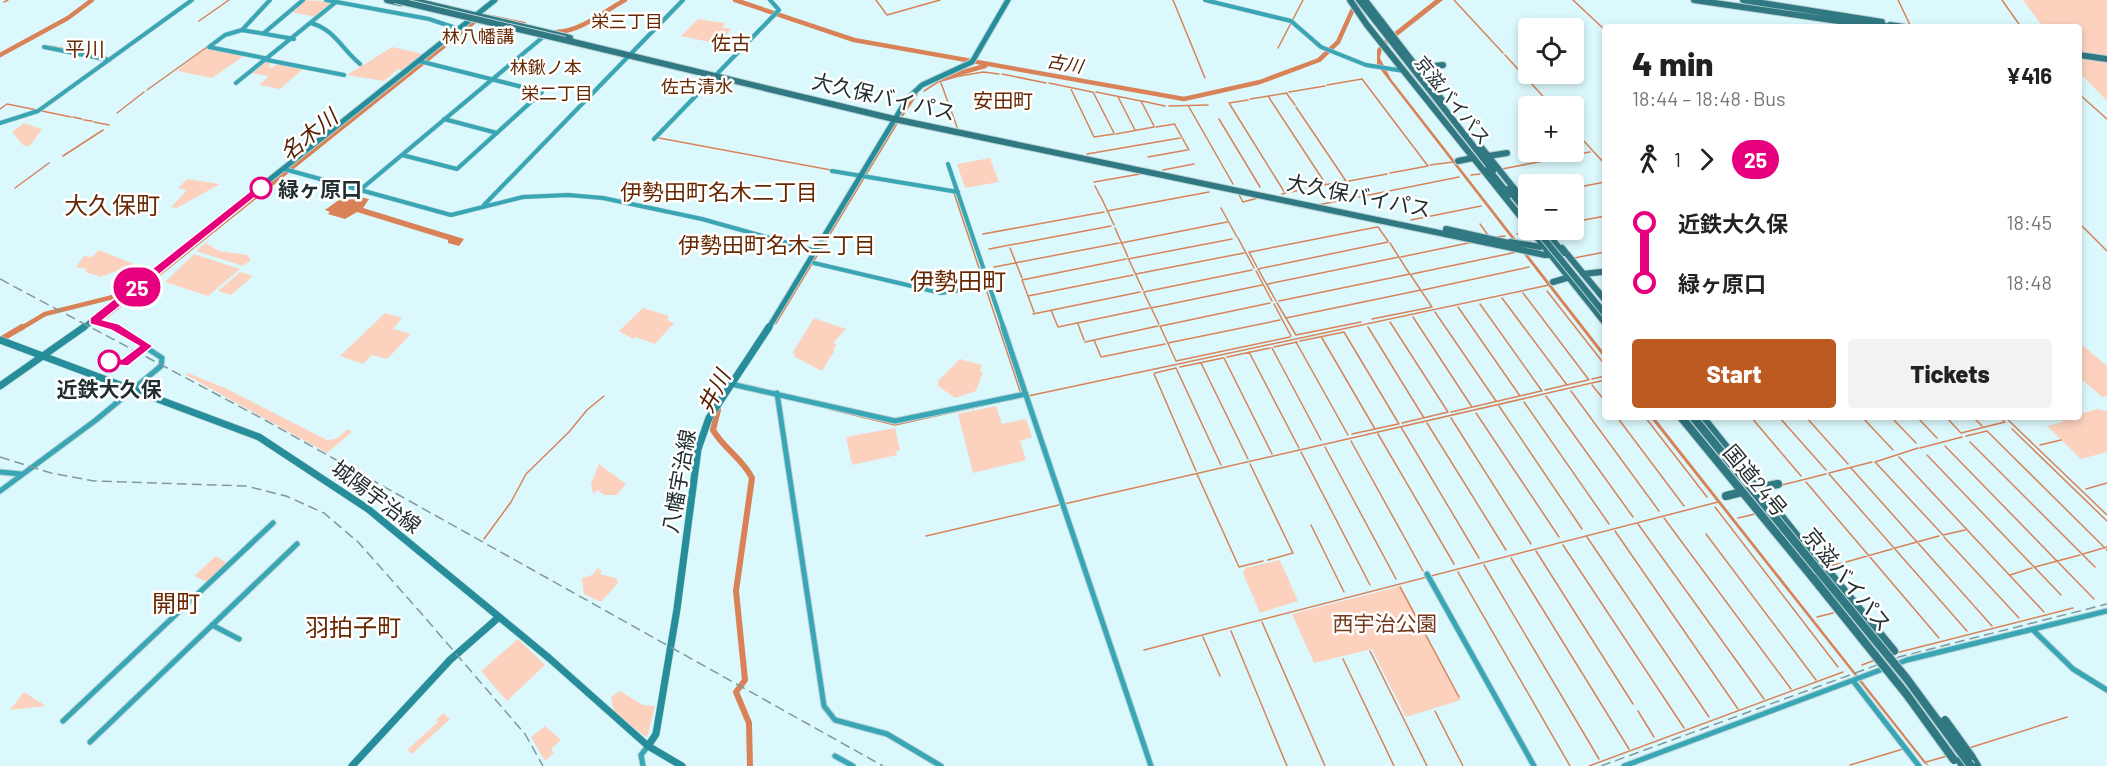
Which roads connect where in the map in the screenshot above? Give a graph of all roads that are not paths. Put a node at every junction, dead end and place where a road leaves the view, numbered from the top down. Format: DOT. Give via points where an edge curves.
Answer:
graph roads {
  1 [pos="192,0"];
  2 [pos="270,0"];
  3 [pos="303,0"];
  4 [pos="326,0"];
  5 [pos="387,0"];
  6 [pos="395,0"];
  7 [pos="403,0"];
  8 [pos="411,0"];
  9 [pos="495,0"];
  10 [pos="683,0"];
  11 [pos="770,0"];
  12 [pos="1008,0"];
  13 [pos="1205,0"];
  14 [pos="1350,0"];
  15 [pos="1694,0"];
  16 [pos="1704,0"];
  17 [pos="1713,0"];
  18 [pos="1725,0"];
  19 [pos="1736,0"];
  20 [pos="338,1"];
  21 [pos="1359,1"];
  22 [pos="1744,3"];
  23 [pos="1774,5"];
  24 [pos="1807,6"];
  25 [pos="476,15"];
  26 [pos="470,20"];
  27 [pos="1822,20"];
  28 [pos="1859,22"];
  29 [pos="312,23"];
  30 [pos="1812,23"];
  31 [pos="1867,24"];
  32 [pos="1873,24"];
  33 [pos="1879,24"];
  34 [pos="1888,24"];
  35 [pos="459,29"];
  36 [pos="242,30"];
  37 [pos="264,33"];
  38 [pos="543,37"];
  39 [pos="294,39"];
  40 [pos="566,39"];
  41 [pos="586,44"];
  42 [pos="44,47"];
  43 [pos="630,55"];
  44 [pos="2082,55"];
  45 [pos="268,59"];
  46 [pos="2107,59"];
  47 [pos="110,60"];
  48 [pos="420,61"];
  49 [pos="360,64"];
  50 [pos="1410,70"];
  51 [pos="714,74"];
  52 [pos="344,75"];
  53 [pos="495,79"];
  54 [pos="236,84"];
  55 [pos="895,118"];
  56 [pos="444,119"];
  57 [pos="0,123"];
  58 [pos="497,133"];
  59 [pos="654,139"];
  60 [pos="1507,153"];
  61 [pos="402,155"];
  62 [pos="1488,156"];
  63 [pos="1473,158"];
  64 [pos="1458,161"];
  65 [pos="948,164"];
  66 [pos="288,170"];
  67 [pos="832,171"];
  68 [pos="863,177"];
  69 [pos="360,190"];
  70 [pos="955,192"];
  71 [pos="1518,194"];
  72 [pos="1518,202"];
  73 [pos="484,205"];
  74 [pos="1317,205"];
  75 [pos="1518,206"];
  76 [pos="1518,213"];
  77 [pos="1540,240"];
  78 [pos="1550,240"];
  79 [pos="1553,240"];
  80 [pos="1553,240"];
  81 [pos="1543,243"];
  82 [pos="1520,246"];
  83 [pos="816,251"];
  84 [pos="1552,254"];
  85 [pos="1570,258"];
  86 [pos="814,263"];
  87 [pos="1601,272"];
  88 [pos="1583,274"];
  89 [pos="1569,277"];
  90 [pos="1553,282"];
  91 [pos="986,286"];
  92 [pos="1578,287"];
  93 [pos="1602,298"];
  94 [pos="1588,301"];
  95 [pos="1602,310"];
  96 [pos="1602,310"];
  97 [pos="1602,317"];
  98 [pos="94,321"];
  99 [pos="1,341"];
  100 [pos="43,357"];
  101 [pos="731,384"];
  102 [pos="0,386"];
  103 [pos="134,389"];
  104 [pos="777,393"];
  105 [pos="1024,395"];
  106 [pos="1684,420"];
  107 [pos="1685,420"];
  108 [pos="1690,420"];
  109 [pos="1696,420"];
  110 [pos="1704,420"];
  111 [pos="0,472"];
  112 [pos="21,474"];
  113 [pos="1778,484"];
  114 [pos="1757,488"];
  115 [pos="0,491"];
  116 [pos="1742,492"];
  117 [pos="1725,496"];
  118 [pos="1763,508"];
  119 [pos="273,523"];
  120 [pos="297,544"];
  121 [pos="1427,575"];
  122 [pos="2107,611"];
  123 [pos="499,617"];
  124 [pos="212,626"];
  125 [pos="2033,630"];
  126 [pos="239,639"];
  127 [pos="1894,651"];
  128 [pos="1874,658"];
  129 [pos="1858,680"];
  130 [pos="2107,690"];
  131 [pos="63,721"];
  132 [pos="90,742"];
  133 [pos="648,746"];
  134 [pos="835,756"];
  135 [pos="1971,761"];
  136 [pos="1959,762"];
  137 [pos="352,766"];
  138 [pos="643,766"];
  139 [pos="682,766"];
  140 [pos="853,766"];
  141 [pos="941,766"];
  142 [pos="1151,766"];
  143 [pos="1534,766"];
  144 [pos="1624,766"];
  145 [pos="1919,766"];
  146 [pos="1977,766"];
  1 -- 47 [label="street"];
  2 -- 36 [label="street"];
  3 -- 37 [label="street"];
  4 -- 20 [label="street"];
  5 -- 26 [label="highway"];
  6 -- 40 [label="highway, 大久保バイパス, bridge"];
  7 -- 40 [label="highway, 大久保バイパス, bridge"];
  8 -- 25 [label="highway"];
  9 -- 25 [label="main road"];
  10 -- 43 [label="street"];
  11 -- 51 [label="street" via="779,10"];
  12 -- 55 [label="main road, 八幡宇治線" via="975,58 968,65 924,81"];
  13 -- 50 [label="street" via="1291,21 1322,47 1378,68"];
  14 -- 50 [label="highway" via="1389,53"];
  15 -- 27 [label="highway"];
  16 -- 22 [label="highway"];
  17 -- 32 [label="highway"];
  18 -- 34 [label="highway"];
  19 -- 23 [label="highway"];
  20 -- 29 [label="street"];
  20 -- 35 [label="street"];
  21 -- 50 [label="highway, 京滋バイパス"];
  21 -- 50 [label="highway" via="1396,42"];
  21 -- 75 [label="highway, 京滋バイパス"];
  22 -- 23 [label="highway"];
  22 -- 27 [label="highway"];
  23 -- 28 [label="highway"];
  24 -- 28 [label="highway"];
  25 -- 26 [label="main road"];
  25 -- 41 [label="highway"];
  26 -- 35 [label="main road"];
  26 -- 38 [label="highway"];
  27 -- 28 [label="highway"];
  28 -- 30 [label="highway"];
  28 -- 31 [label="highway"];
  28 -- 33 [label="highway"];
  29 -- 39 [label="street"];
  29 -- 49 [label="street" via="333,32 345,51"];
  35 -- 48 [label="main road"];
  36 -- 37 [label="street"];
  36 -- 45 [label="street" via="225,35 208,47"];
  37 -- 39 [label="street"];
  38 -- 41 [label="highway"];
  38 -- 53 [label="street"];
  39 -- 45 [label="street"];
  40 -- 41 [label="highway, 大久保バイパス"];
  41 -- 43 [label="highway, 大久保バイパス"];
  42 -- 47 [label="street"];
  43 -- 51 [label="highway, 大久保バイパス"];
  43 -- 73 [label="street"];
  44 -- 46 [label="highway"];
  45 -- 52 [label="street"];
  45 -- 54 [label="street"];
  47 -- 57 [label="street" via="38,111"];
  48 -- 53 [label="street"];
  48 -- 66 [label="main road"];
  50 -- 62 [label="highway"];
  50 -- 63 [label="highway"];
  50 -- 72 [label="highway, 京滋バイパス"];
  51 -- 55 [label="highway, 大久保バイパス"];
  51 -- 59 [label="street"];
  53 -- 56 [label="street"];
  53 -- 58 [label="street" via="542,92"];
  55 -- 68 [label="main road, 八幡宇治線"];
  55 -- 74 [label="highway, 大久保バイパス"];
  56 -- 58 [label="street"];
  56 -- 61 [label="street"];
  58 -- 61 [label="street" via="455,169"];
  60 -- 62 [label="highway"];
  61 -- 69 [label="street"];
  62 -- 71 [label="highway"];
  63 -- 64 [label="highway"];
  63 -- 76 [label="highway"];
  65 -- 70 [label="street"];
  66 -- 69 [label="street"];
  66 -- 98 [label="main road"];
  67 -- 68 [label="street"];
  68 -- 70 [label="street"];
  68 -- 83 [label="main road, 八幡宇治線"];
  69 -- 73 [label="street" via="451,215"];
  70 -- 91 [label="street"];
  73 -- 83 [label="street" via="523,197 595,197 702,219"];
  74 -- 82 [label="highway, 大久保バイパス"];
  74 -- 82 [label="highway, 大久保バイパス" via="1478,241"];
  77 -- 81 [label="highway"];
  78 -- 95 [label="highway, bridge"];
  79 -- 84 [label="highway" via="1563,251"];
  80 -- 85 [label="highway"];
  81 -- 82 [label="highway" via="1540,247"];
  81 -- 84 [label="highway"];
  82 -- 84 [label="highway, 大久保バイパス"];
  83 -- 101 [label="main road, 八幡宇治線"];
  84 -- 85 [label="highway, 大久保バイパス"];
  84 -- 89 [label="highway"];
  85 -- 88 [label="highway"];
  86 -- 91 [label="street" via="941,293"];
  87 -- 88 [label="highway"];
  88 -- 93 [label="highway"];
  89 -- 90 [label="highway"];
  89 -- 92 [label="highway"];
  89 -- 94 [label="highway"];
  91 -- 105 [label="street"];
  92 -- 94 [label="highway"];
  92 -- 96 [label="highway"];
  94 -- 97 [label="highway"];
  98 -- 100 [label="main road"];
  98 -- 103 [label="street" via="127,333 162,358 160,368"];
  99 -- 100 [label="main road, 城陽宇治線"];
  100 -- 102 [label="main road"];
  100 -- 103 [label="main road, 城陽宇治線"];
  101 -- 104 [label="street"];
  101 -- 133 [label="main road, 八幡宇治線" via="706,424 698,449 656,734"];
  103 -- 112 [label="street"];
  103 -- 123 [label="main road, 城陽宇治線" via="259,437 349,494"];
  104 -- 105 [label="street" via="896,421"];
  104 -- 141 [label="street" via="826,711 836,720 887,734"];
  105 -- 142 [label="street"];
  106 -- 116 [label="highway, 国道24号"];
  107 -- 118 [label="highway"];
  108 -- 118 [label="highway, 京滋バイパス, bridge"];
  109 -- 135 [label="highway, 京滋バイパス, bridge"];
  110 -- 114 [label="highway, 国道24号"];
  111 -- 112 [label="street"];
  112 -- 115 [label="street"];
  113 -- 114 [label="highway"];
  114 -- 118 [label="highway, 国道24号"];
  116 -- 117 [label="highway"];
  116 -- 118 [label="highway, 国道24号"];
  118 -- 127 [label="highway" via="1790,525"];
  118 -- 128 [label="highway"];
  118 -- 135 [label="highway, 国道24号, bridge" via="1827,574"];
  118 -- 136 [label="highway, 国道24号, bridge" via="1813,578"];
  118 -- 136 [label="highway, 京滋バイパス, bridge" via="1913,696"];
  119 -- 131 [label="street"];
  120 -- 124 [label="street"];
  121 -- 143 [label="street"];
  122 -- 125 [label="street"];
  123 -- 133 [label="main road, 城陽宇治線"];
  123 -- 137 [label="main road" via="450,660"];
  124 -- 126 [label="street"];
  124 -- 132 [label="street"];
  125 -- 129 [label="street" via="1915,658"];
  125 -- 130 [label="street" via="2073,669"];
  129 -- 144 [label="street"];
  129 -- 145 [label="street"];
  133 -- 138 [label="street" via="641,755"];
  133 -- 139 [label="main road, 城陽宇治線"];
  134 -- 140 [label="street"];
  135 -- 146 [label="highway, 国道24号"];
}
